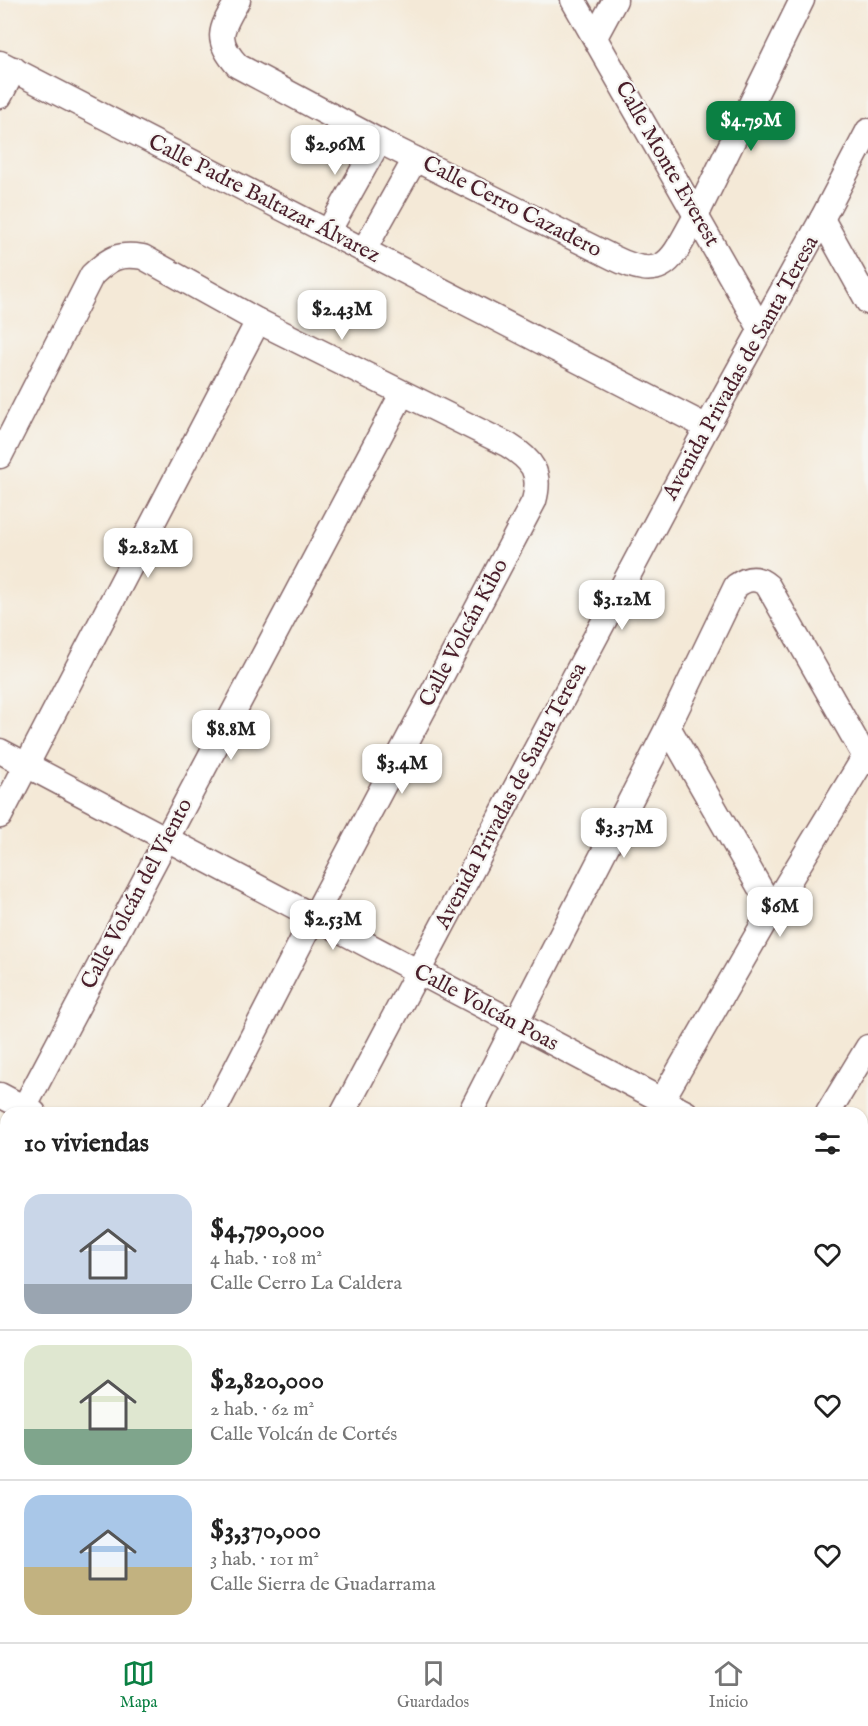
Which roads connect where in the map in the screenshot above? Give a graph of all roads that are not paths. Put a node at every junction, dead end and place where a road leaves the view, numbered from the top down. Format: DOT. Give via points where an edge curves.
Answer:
graph roads {
  1 [pos="237,0"];
  2 [pos="573,0"];
  3 [pos="615,0"];
  4 [pos="802,0"];
  5 [pos="595,37"];
  6 [pos="7,66"];
  7 [pos="0,96"];
  8 [pos="868,131"];
  9 [pos="379,141"];
  10 [pos="415,159"];
  11 [pos="696,216"];
  12 [pos="822,219"];
  13 [pos="328,232"];
  14 [pos="364,250"];
  15 [pos="868,302"];
  16 [pos="258,321"];
  17 [pos="760,328"];
  18 [pos="402,394"];
  19 [pos="707,427"];
  20 [pos="0,456"];
  21 [pos="668,727"];
  22 [pos="0,752"];
  23 [pos="866,759"];
  24 [pos="27,765"];
  25 [pos="0,816"];
  26 [pos="166,839"];
  27 [pos="772,909"];
  28 [pos="314,917"];
  29 [pos="418,972"];
  30 [pos="516,1023"];
  31 [pos="868,1047"];
  32 [pos="0,1095"];
  33 [pos="662,1100"];
  34 [pos="23,1107"];
  35 [pos="31,1107"];
  36 [pos="216,1107"];
  37 [pos="346,1107"];
  38 [pos="473,1107"];
  39 [pos="675,1107"];
  40 [pos="832,1107"];
  1 -- 9 [label="street, Calle Cerro Cazadero" via="223,26 222,41 238,66"];
  2 -- 5 [label="street, Calle Monte Everest"];
  3 -- 5 [label="street"];
  4 -- 11 [label="street"];
  5 -- 11 [label="street, Calle Monte Everest"];
  6 -- 7 [label="street, Calle Padre Baltazar Álvarez"];
  6 -- 13 [label="street, Calle Padre Baltazar Álvarez"];
  8 -- 12 [label="street, Avenida Privadas de Santa Teresa"];
  9 -- 10 [label="street, Calle Cerro Cazadero"];
  9 -- 13 [label="street"];
  10 -- 11 [label="street, Calle Cerro Cazadero" via="643,270 657,268 667,261"];
  10 -- 14 [label="street"];
  11 -- 17 [label="street, Calle Monte Everest"];
  12 -- 15 [label="street"];
  12 -- 17 [label="street, Avenida Privadas de Santa Teresa"];
  13 -- 14 [label="street, Calle Padre Baltazar Álvarez"];
  14 -- 19 [label="street, Calle Padre Baltazar Álvarez"];
  16 -- 18 [label="street"];
  16 -- 20 [label="street" via="142,257 126,254 107,261 92,275"];
  16 -- 24 [label="street"];
  17 -- 19 [label="street, Avenida Privadas de Santa Teresa"];
  18 -- 26 [label="street, Calle Volcán del Viento"];
  18 -- 28 [label="street, Calle Volcán Kibo" via="508,445 535,469 538,485 534,501"];
  19 -- 29 [label="street, Avenida Privadas de Santa Teresa"];
  21 -- 23 [label="street" via="736,586 753,578 768,586"];
  21 -- 27 [label="street"];
  21 -- 30 [label="street"];
  22 -- 24 [label="street, Calle Volcán Poas"];
  23 -- 27 [label="street"];
  24 -- 25 [label="street"];
  24 -- 26 [label="street, Calle Volcán Poas"];
  26 -- 28 [label="street, Calle Volcán Poas"];
  26 -- 35 [label="street, Calle Volcán del Viento"];
  27 -- 33 [label="street"];
  28 -- 29 [label="street, Calle Volcán Poas"];
  28 -- 36 [label="street, Calle Volcán Kibo"];
  29 -- 30 [label="street, Calle Volcán Poas"];
  29 -- 37 [label="street, Avenida Privadas de Santa Teresa"];
  30 -- 33 [label="street, Calle Volcán Poas"];
  30 -- 38 [label="street"];
  31 -- 40 [label="street"];
  32 -- 34 [label="street"];
  33 -- 39 [label="street, Calle Volcán Poas"];
}
